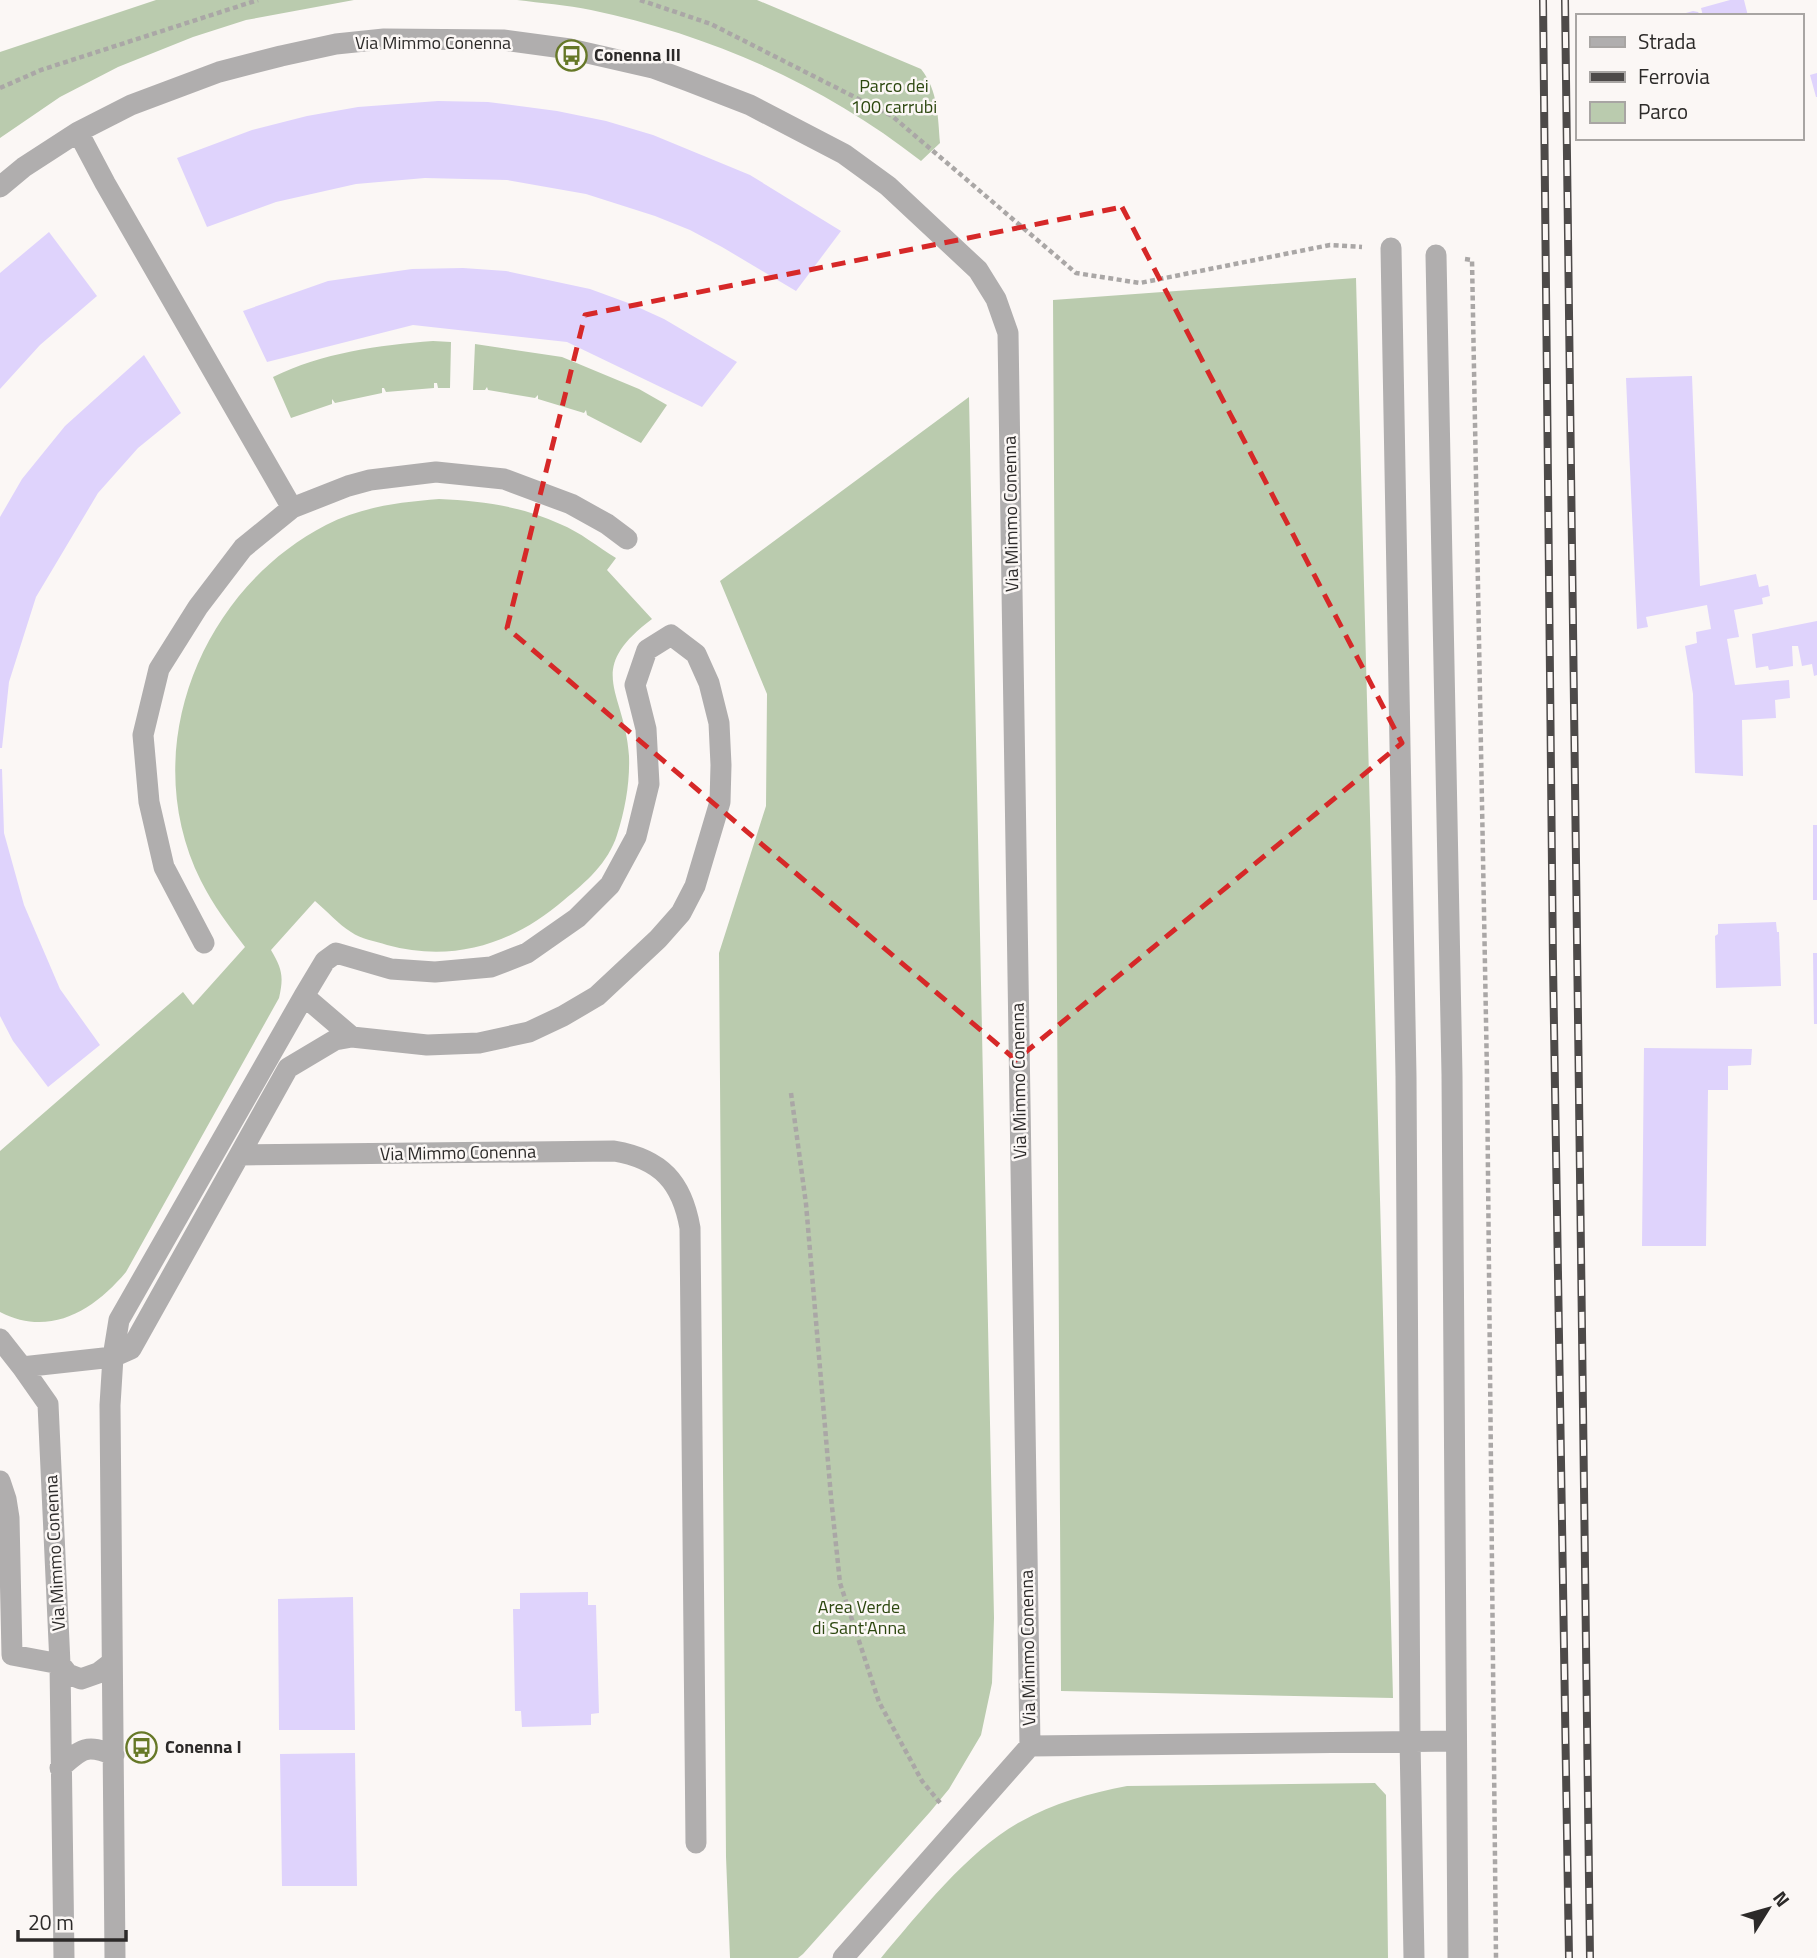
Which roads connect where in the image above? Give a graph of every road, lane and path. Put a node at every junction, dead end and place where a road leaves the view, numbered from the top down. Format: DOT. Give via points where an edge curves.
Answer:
graph roads {
  1 [pos="258,0"];
  2 [pos="640,0"];
  3 [pos="0,88"];
  4 [pos="78,132"];
  5 [pos="0,187"];
  6 [pos="1391,248"];
  7 [pos="1436,255"];
  8 [pos="292,508"];
  9 [pos="627,539"];
  10 [pos="204,943"];
  11 [pos="304,996"];
  12 [pos="352,1037"];
  13 [pos="791,1093"];
  14 [pos="240,1155"];
  15 [pos="0,1339"];
  16 [pos="113,1357"];
  17 [pos="22,1367"];
  18 [pos="0,1481"];
  19 [pos="111,1663"];
  20 [pos="60,1664"];
  21 [pos="1410,1740"];
  22 [pos="1455,1741"];
  23 [pos="1030,1746"];
  24 [pos="114,1755"];
  25 [pos="60,1768"];
  26 [pos="959,1825"];
  27 [pos="696,1843"];
  28 [pos="64,1958"];
  29 [pos="115,1958"];
  30 [pos="843,1958"];
  31 [pos="1414,1958"];
  32 [pos="1458,1958"];
  33 [pos="1496,1958"];
  1 -- 3 [label="path" via="41,70"];
  2 -- 6 [label="path" via="711,24 892,116 1076,273 1140,283 1330,245"];
  4 -- 5 [label="street, Via Mimmo Conenna"];
  4 -- 8 [label="street"];
  4 -- 23 [label="street, Via Mimmo Conenna" via="131,105 219,72 336,44 384,39 503,40 569,49 688,80 844,154 942,234 978,270 996,299 1009,345"];
  6 -- 21 [label="street" via="1406,1076"];
  7 -- 22 [label="street" via="1452,1061"];
  7 -- 33 [label="path" via="1472,260 1487,1061"];
  8 -- 9 [label="street" via="370,480 436,472 505,479 570,504"];
  8 -- 10 [label="street" via="243,548 198,607 159,669 143,736 149,802 164,867"];
  11 -- 12 [label="street"];
  11 -- 12 [label="street" via="325,961 336,953 391,969 435,972 491,967 527,953 577,918 610,885 636,837 649,783 646,729 635,685 647,650 671,635 696,654 719,723 720,802 695,886 681,913 659,939 597,996 529,1032 479,1043 427,1045"];
  11 -- 16 [label="street" via="119,1320"];
  12 -- 14 [label="street" via="335,1040 288,1068"];
  13 -- 26 [label="path" via="809,1230 840,1583 879,1702 922,1781"];
  14 -- 16 [label="street" via="131,1349"];
  14 -- 27 [label="street, Via Mimmo Conenna" via="614,1151 649,1162 679,1189 690,1228"];
  15 -- 17 [label="street, Via Mimmo Conenna"];
  16 -- 17 [label="street"];
  16 -- 19 [label="street"];
  17 -- 20 [label="street, Via Mimmo Conenna" via="48,1404"];
  18 -- 20 [label="street" via="9,1518 12,1654"];
  19 -- 20 [label="street" via="81,1679"];
  19 -- 24 [label="street"];
  20 -- 25 [label="street, Via Mimmo Conenna"];
  21 -- 22 [label="street"];
  21 -- 23 [label="street"];
  21 -- 31 [label="street"];
  22 -- 32 [label="street"];
  23 -- 26 [label="street"];
  24 -- 25 [label="street" via="86,1748"];
  24 -- 29 [label="street"];
  25 -- 28 [label="street, Via Mimmo Conenna"];
  26 -- 30 [label="street"];
}
